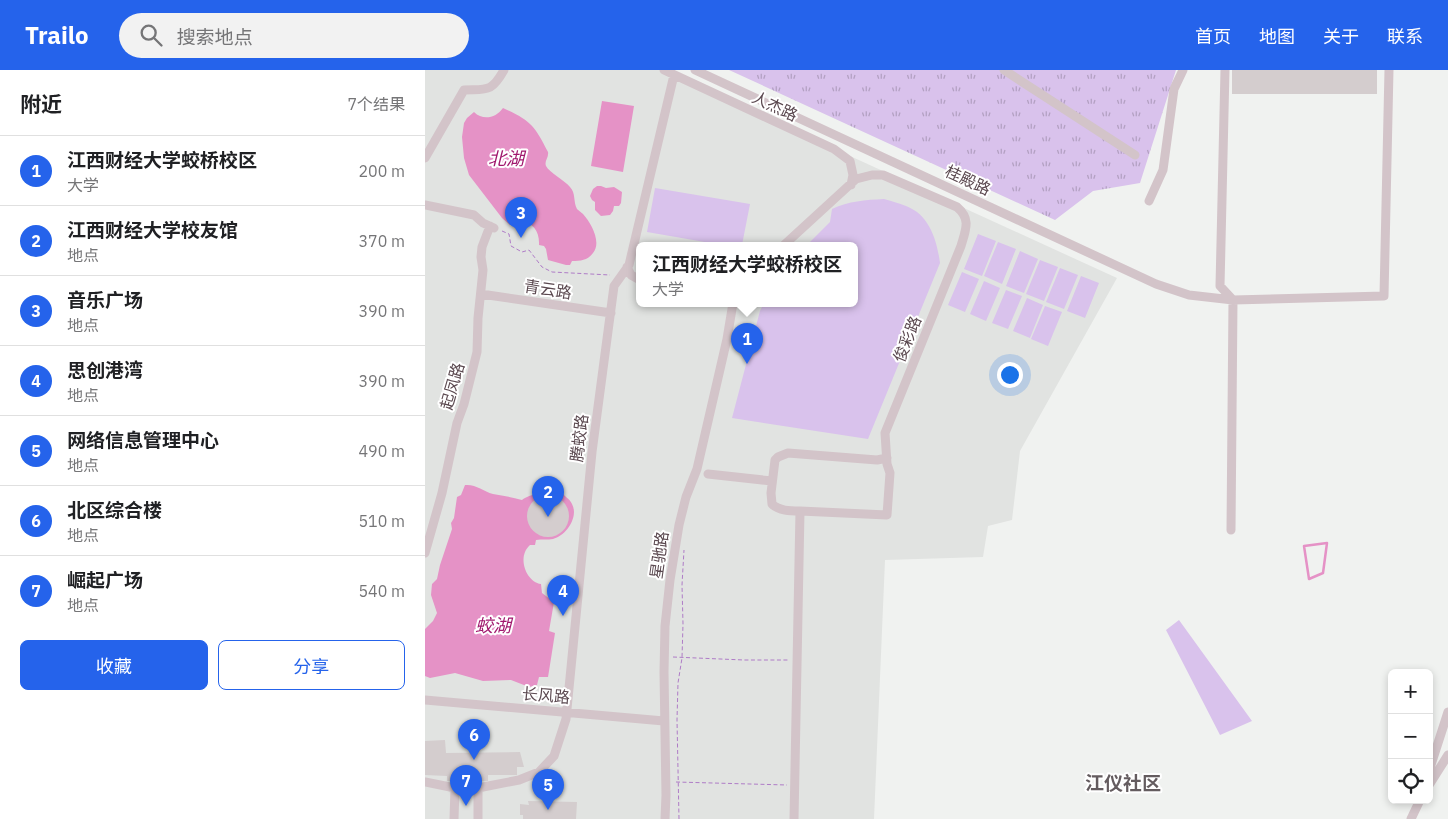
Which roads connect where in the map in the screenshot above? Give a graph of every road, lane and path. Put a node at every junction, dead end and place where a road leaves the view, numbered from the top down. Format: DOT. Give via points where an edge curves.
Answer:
graph roads {
  1 [pos="504,70"];
  2 [pos="664,70"];
  3 [pos="695,70"];
  4 [pos="1004,70"];
  5 [pos="1183,70"];
  6 [pos="1225,70"];
  7 [pos="1389,70"];
  8 [pos="674,75"];
  9 [pos="1135,155"];
  10 [pos="425,158"];
  11 [pos="851,185"];
  12 [pos="1149,201"];
  13 [pos="425,205"];
  14 [pos="493,228"];
  15 [pos="787,242"];
  16 [pos="627,267"];
  17 [pos="621,276"];
  18 [pos="636,278"];
  19 [pos="481,294"];
  20 [pos="1233,300"];
  21 [pos="732,307"];
  22 [pos="611,313"];
  23 [pos="887,458"];
  24 [pos="708,474"];
  25 [pos="772,480"];
  26 [pos="800,511"];
  27 [pos="1231,530"];
  28 [pos="685,543"];
  29 [pos="425,553"];
  30 [pos="682,658"];
  31 [pos="797,660"];
  32 [pos="425,700"];
  33 [pos="567,712"];
  34 [pos="1448,712"];
  35 [pos="664,721"];
  36 [pos="1448,755"];
  37 [pos="1433,759"];
  38 [pos="1433,779"];
  39 [pos="425,782"];
  40 [pos="678,782"];
  41 [pos="795,785"];
  42 [pos="455,788"];
  43 [pos="478,788"];
  44 [pos="1418,804"];
  45 [pos="454,819"];
  46 [pos="478,819"];
  47 [pos="665,819"];
  48 [pos="679,819"];
  49 [pos="794,819"];
  50 [pos="1411,819"];
  1 -- 10 [label="street" via="494,85 478,91 464,90"];
  2 -- 8 [label="street, 人杰路"];
  3 -- 20 [label="street, 桂殿路" via="1156,284 1189,295"];
  4 -- 9 [label="street"];
  5 -- 12 [label="street" via="1174,89 1163,170"];
  6 -- 20 [label="street" via="1219,286"];
  7 -- 20 [label="street, 桂殿路" via="1384,296"];
  8 -- 11 [label="street, 人杰路" via="834,149 850,161"];
  8 -- 16 [label="street, 腾蛟路"];
  11 -- 15 [label="street"];
  11 -- 23 [label="street, 俊彩路" via="856,179 883,175 957,207 966,222 961,246 885,433"];
  13 -- 14 [label="street" via="474,215"];
  14 -- 17 [label="path" via="509,234 511,246 523,252 529,250 542,267 552,272"];
  14 -- 19 [label="street, 起凤路" via="482,247"];
  16 -- 17 [label="street, 腾蛟路"];
  16 -- 18 [label="street"];
  17 -- 22 [label="street, 腾蛟路" via="614,286"];
  19 -- 22 [label="street, 青云路"];
  19 -- 29 [label="street, 起凤路" via="477,352"];
  20 -- 27 [label="street"];
  21 -- 35 [label="street, 星驰路" via="697,470 679,525 665,626"];
  22 -- 33 [label="street, 腾蛟路" via="592,452"];
  23 -- 25 [label="street" via="877,460 788,453 775,460"];
  23 -- 26 [label="street, 俊彩路" via="891,473 887,515"];
  24 -- 25 [label="street"];
  25 -- 26 [label="street" via="771,504 782,510"];
  26 -- 31 [label="street"];
  28 -- 30 [label="path"];
  30 -- 31 [label="path"];
  30 -- 40 [label="path" via="677,683"];
  31 -- 41 [label="street"];
  32 -- 33 [label="street, 长风路"];
  33 -- 35 [label="street, 长风路"];
  33 -- 43 [label="street, 腾蛟路" via="554,756 539,772 519,780"];
  34 -- 37 [label="street"];
  35 -- 47 [label="street, 星驰路"];
  36 -- 38 [label="street"];
  39 -- 42 [label="street, 腾蛟路"];
  40 -- 41 [label="path"];
  40 -- 48 [label="path"];
  41 -- 49 [label="street"];
  42 -- 43 [label="street, 腾蛟路"];
  42 -- 45 [label="street"];
  43 -- 46 [label="street"];
  44 -- 50 [label="street"];
}
